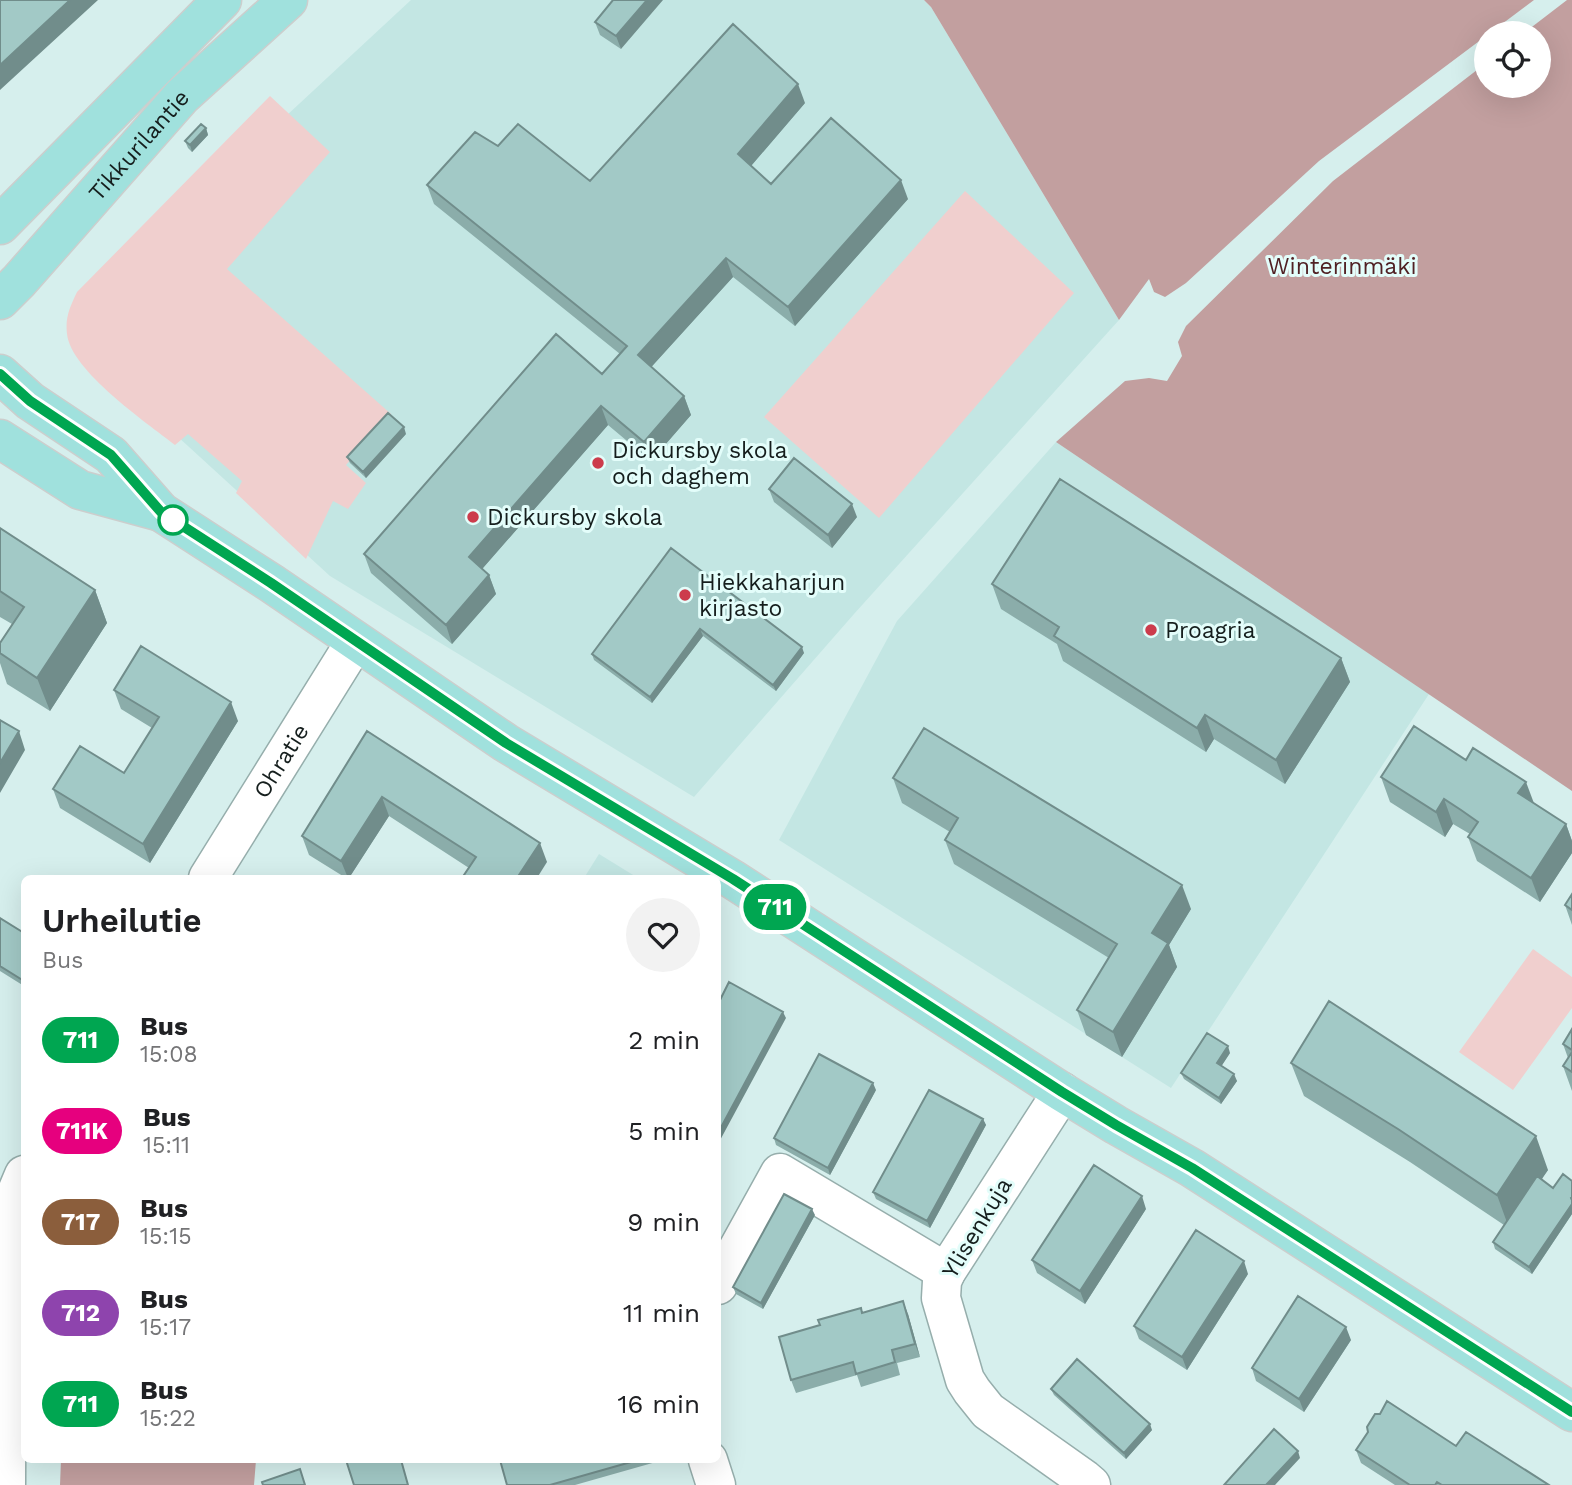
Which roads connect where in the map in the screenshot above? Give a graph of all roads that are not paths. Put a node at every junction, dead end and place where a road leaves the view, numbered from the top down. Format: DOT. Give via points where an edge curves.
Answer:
graph roads {
  1 [pos="222,0"];
  2 [pos="288,0"];
  3 [pos="0,225"];
  4 [pos="0,300"];
  5 [pos="0,374"];
  6 [pos="0,439"];
  7 [pos="161,512"];
  8 [pos="355,642"];
  9 [pos="210,875"];
  10 [pos="1062,1092"];
  11 [pos="21,1181"];
  12 [pos="4,1214"];
  13 [pos="946,1272"];
  14 [pos="721,1280"];
  15 [pos="1572,1412"];
  16 [pos="709,1463"];
  17 [pos="4,1464"];
  18 [pos="716,1485"];
  19 [pos="1091,1485"];
  1 -- 3 [label="main road, Tikkurilantie"];
  2 -- 4 [label="main road, Tikkurilantie" via="182,96"];
  5 -- 7 [label="main road" via="30,401 111,455"];
  6 -- 7 [label="main road" via="80,490"];
  7 -- 8 [label="main road"];
  8 -- 9 [label="street, Ohratie"];
  8 -- 10 [label="main road" via="506,743 733,879"];
  10 -- 13 [label="street, Ylisenkuja"];
  10 -- 15 [label="main road" via="1192,1168"];
  11 -- 12 [label="street"];
  12 -- 17 [label="street"];
  13 -- 14 [label="street" via="780,1173"];
  13 -- 19 [label="street, Ylisenkuja" via="941,1298 965,1380 988,1411"];
  16 -- 18 [label="street"];
}
